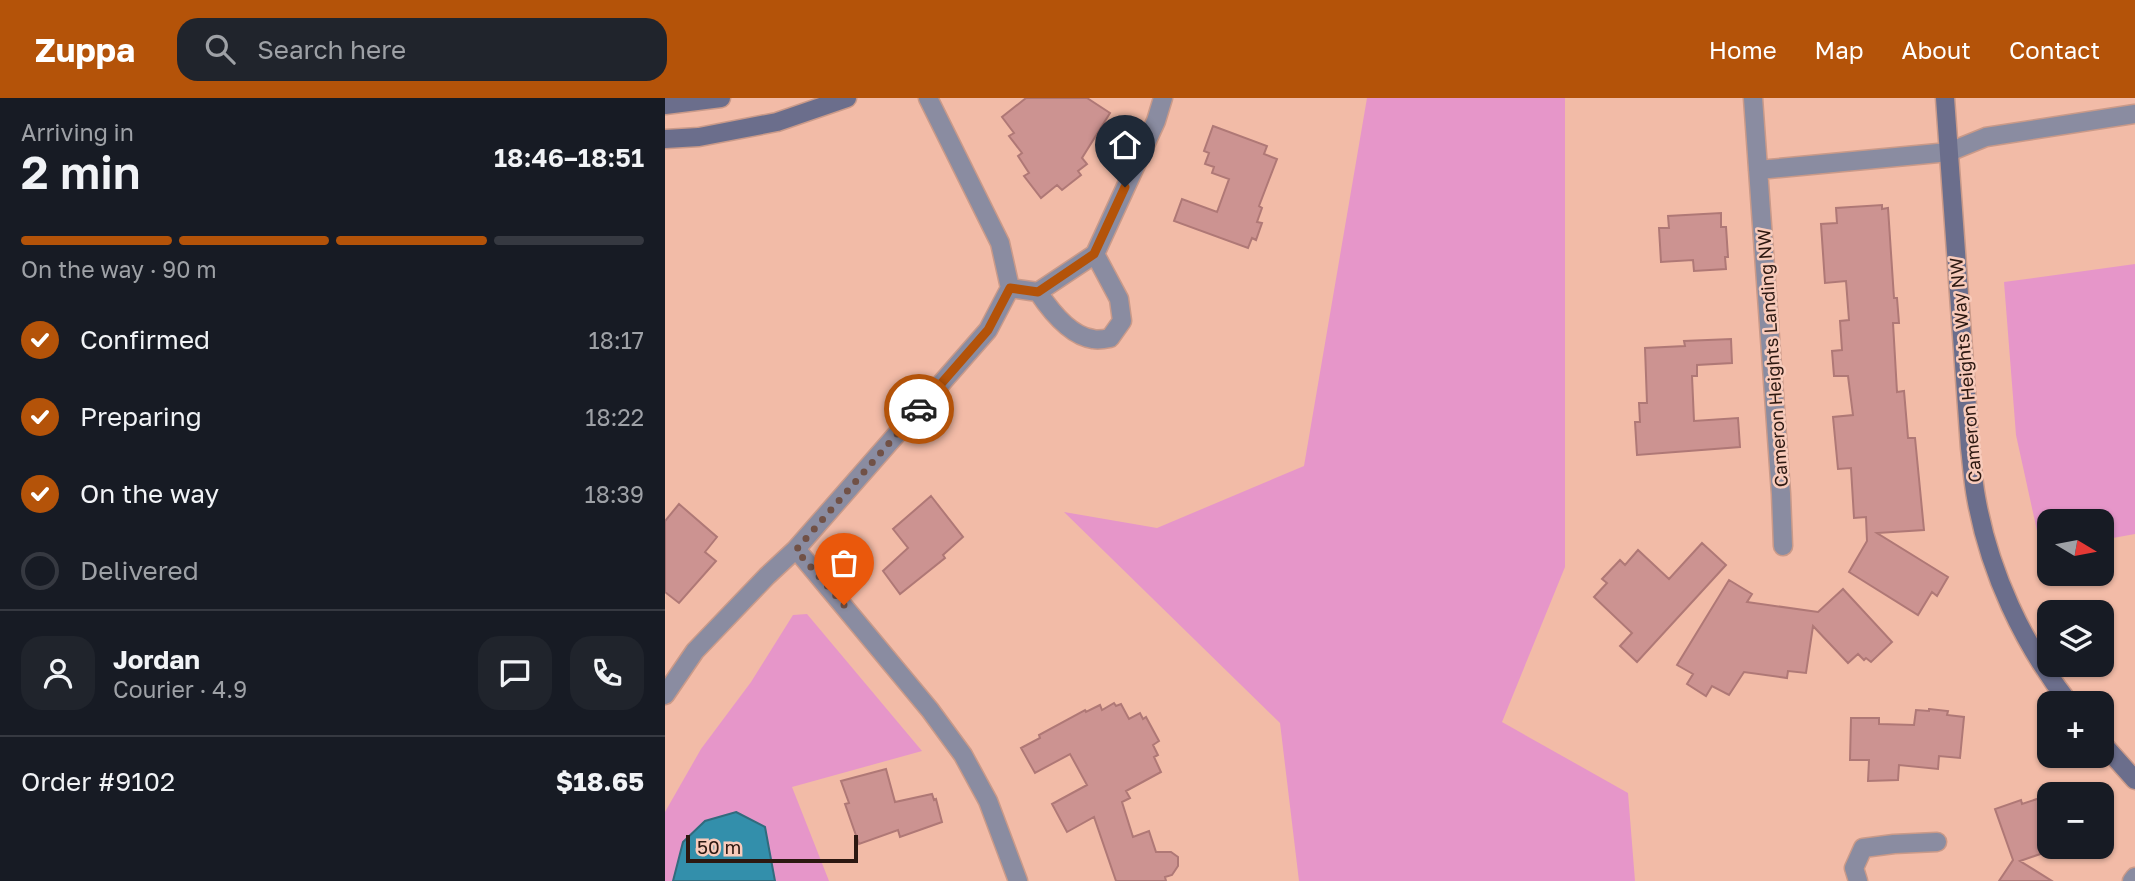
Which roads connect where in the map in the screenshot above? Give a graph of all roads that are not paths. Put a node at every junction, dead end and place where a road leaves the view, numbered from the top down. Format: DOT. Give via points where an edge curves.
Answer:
graph roads {
  1 [pos="722,98"];
  2 [pos="847,98"];
  3 [pos="928,98"];
  4 [pos="1163,98"];
  5 [pos="1753,98"];
  6 [pos="1945,98"];
  7 [pos="665,105"];
  8 [pos="2135,114"];
  9 [pos="665,139"];
  10 [pos="1949,152"];
  11 [pos="1758,170"];
  12 [pos="1094,254"];
  13 [pos="1010,288"];
  14 [pos="1038,292"];
  15 [pos="1783,546"];
  16 [pos="796,550"];
  17 [pos="2061,691"];
  18 [pos="665,695"];
  19 [pos="2114,756"];
  20 [pos="2135,780"];
  21 [pos="1937,842"];
  22 [pos="1018,881"];
  23 [pos="1858,881"];
  1 -- 7 [label="street"];
  2 -- 9 [label="street" via="777,122"];
  3 -- 13 [label="street" via="1000,243"];
  4 -- 12 [label="street"];
  5 -- 11 [label="street, Cameron Heights Landing NW"];
  6 -- 10 [label="street, Cameron Heights Way NW"];
  8 -- 10 [label="street" via="1986,137"];
  10 -- 11 [label="street"];
  10 -- 17 [label="street, Cameron Heights Way NW" via="1976,498 1992,559 2016,619"];
  11 -- 15 [label="street, Cameron Heights Landing NW"];
  12 -- 14 [label="street"];
  12 -- 14 [label="street" via="1119,299 1122,321 1110,338 1091,339 1070,328"];
  13 -- 14 [label="street"];
  13 -- 16 [label="street" via="988,330"];
  16 -- 18 [label="street" via="695,652"];
  16 -- 22 [label="street" via="964,755 988,801"];
  19 -- 20 [label="street"];
  21 -- 23 [label="street" via="1863,848 1854,868"];
}
